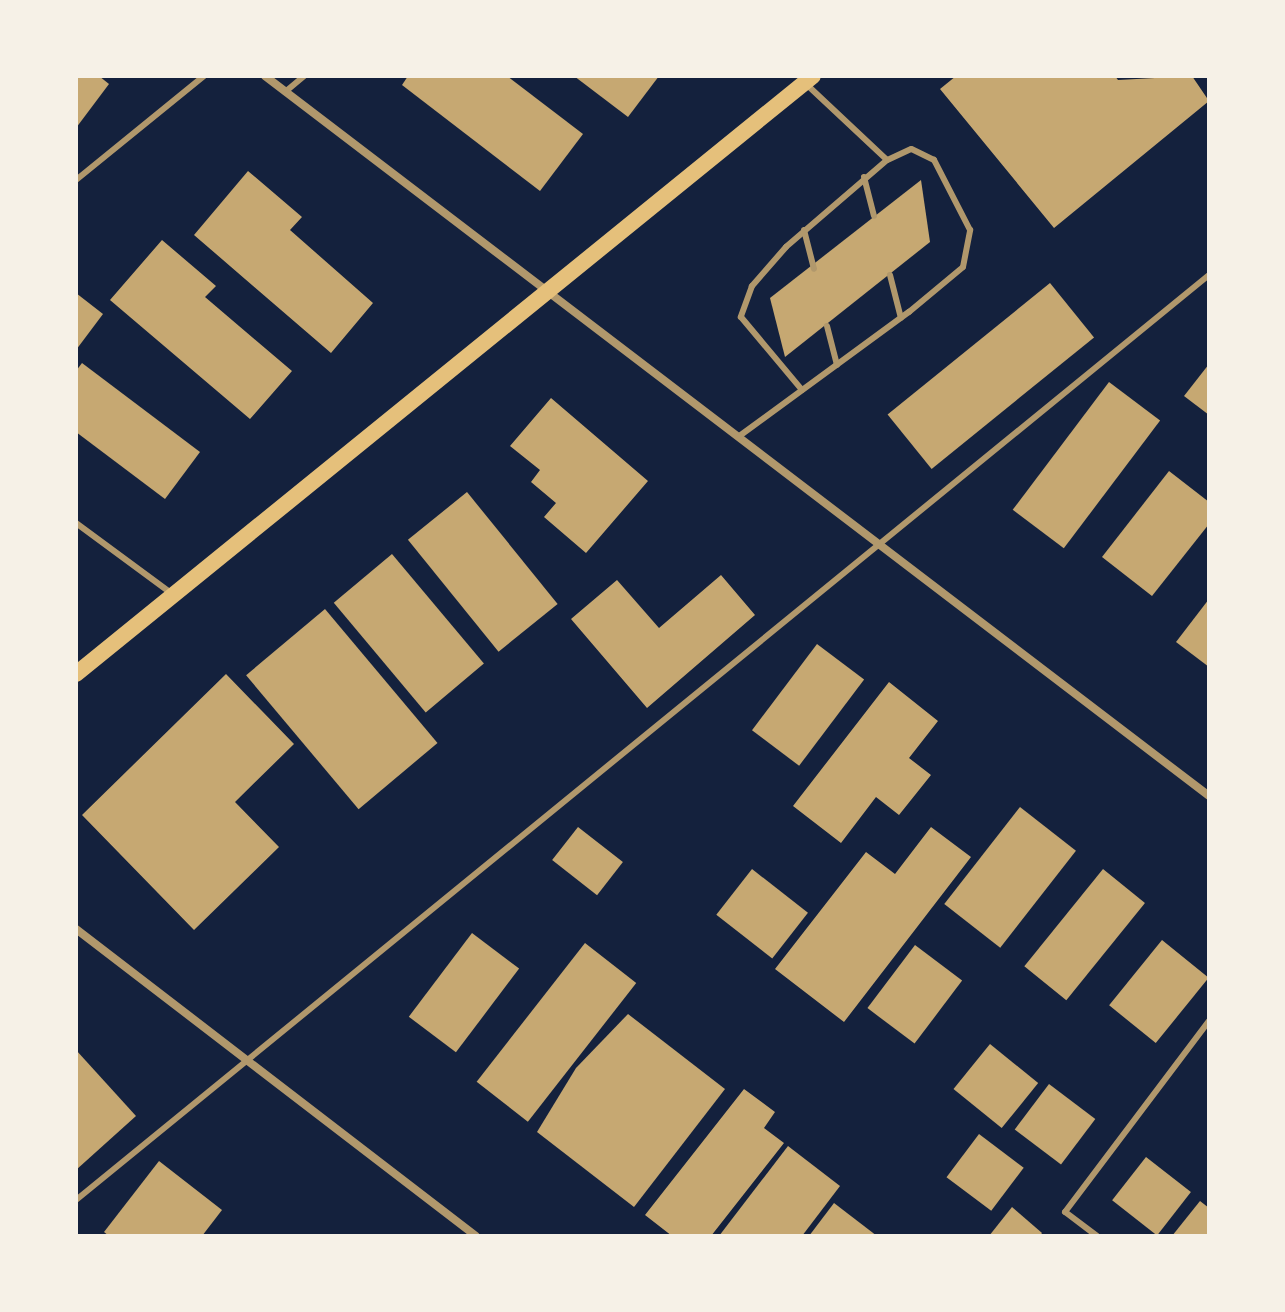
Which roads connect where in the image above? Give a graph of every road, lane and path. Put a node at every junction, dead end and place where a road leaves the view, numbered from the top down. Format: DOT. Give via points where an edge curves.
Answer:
graph roads {
  1 [pos="204,76"];
  2 [pos="265,76"];
  3 [pos="304,76"];
  4 [pos="809,79"];
  5 [pos="285,92"];
  6 [pos="887,160"];
  7 [pos="864,177"];
  8 [pos="76,180"];
  9 [pos="874,216"];
  10 [pos="804,230"];
  11 [pos="814,269"];
  12 [pos="890,275"];
  13 [pos="1209,275"];
  14 [pos="548,291"];
  15 [pos="901,318"];
  16 [pos="827,326"];
  17 [pos="837,365"];
  18 [pos="802,390"];
  19 [pos="738,437"];
  20 [pos="76,523"];
  21 [pos="881,546"];
  22 [pos="173,595"];
  23 [pos="76,674"];
  24 [pos="1209,796"];
  25 [pos="76,929"];
  26 [pos="1209,1021"];
  27 [pos="248,1061"];
  28 [pos="76,1200"];
  29 [pos="476,1236"];
  30 [pos="1097,1236"];
  1 -- 8 [label="lane"];
  2 -- 5 [label="street"];
  3 -- 5 [label="lane"];
  4 -- 6 [label="lane"];
  4 -- 14 [label="main road"];
  5 -- 14 [label="street"];
  6 -- 7 [label="lane"];
  6 -- 15 [label="lane" via="911,149 934,160 970,230 963,267"];
  7 -- 9 [label="lane"];
  7 -- 10 [label="lane"];
  10 -- 11 [label="lane"];
  10 -- 18 [label="lane" via="752,286 741,317 781,372"];
  12 -- 15 [label="lane"];
  13 -- 21 [label="lane"];
  14 -- 19 [label="street"];
  14 -- 22 [label="main road"];
  15 -- 17 [label="lane"];
  16 -- 17 [label="lane"];
  17 -- 18 [label="lane"];
  18 -- 19 [label="lane"];
  19 -- 21 [label="street"];
  20 -- 22 [label="lane"];
  21 -- 24 [label="street"];
  21 -- 27 [label="lane"];
  22 -- 23 [label="main road"];
  25 -- 27 [label="street"];
  26 -- 30 [label="lane" via="1065,1212"];
  27 -- 28 [label="lane"];
  27 -- 29 [label="street"];
}
